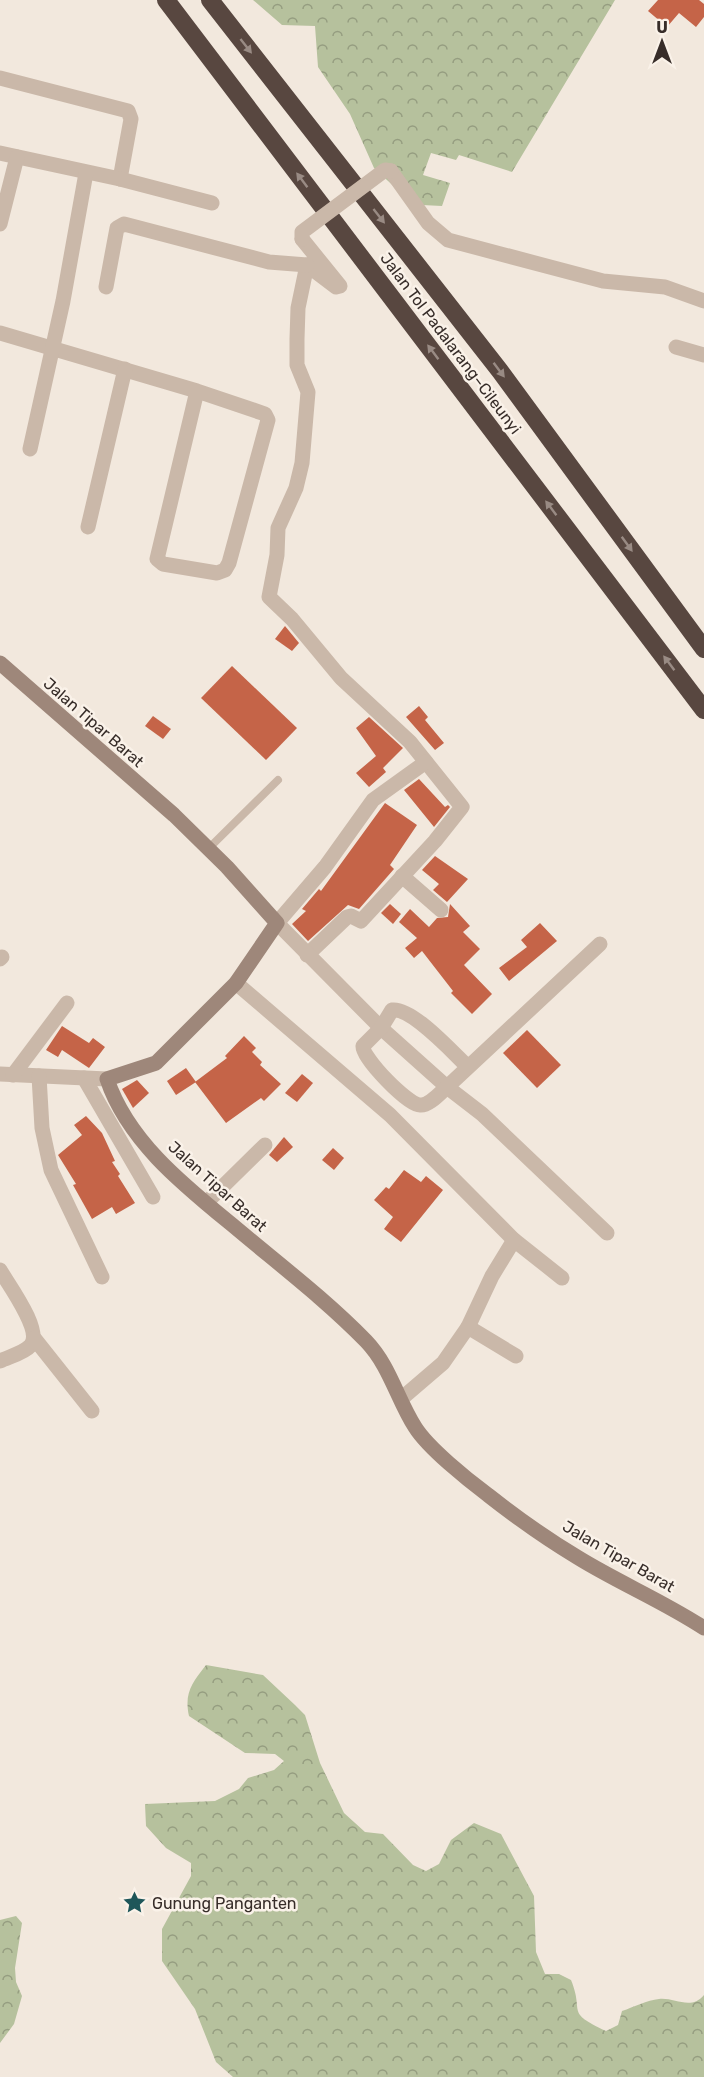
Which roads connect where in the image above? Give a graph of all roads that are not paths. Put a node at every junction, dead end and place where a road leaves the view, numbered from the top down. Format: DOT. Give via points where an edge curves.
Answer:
graph roads {
  1 [pos="166,0"];
  2 [pos="210,0"];
  3 [pos="0,78"];
  4 [pos="0,153"];
  5 [pos="17,157"];
  6 [pos="86,173"];
  7 [pos="120,179"];
  8 [pos="212,203"];
  9 [pos="0,224"];
  10 [pos="307,265"];
  11 [pos="106,287"];
  12 [pos="704,301"];
  13 [pos="0,333"];
  14 [pos="676,347"];
  15 [pos="50,348"];
  16 [pos="704,355"];
  17 [pos="125,369"];
  18 [pos="197,391"];
  19 [pos="30,449"];
  20 [pos="88,527"];
  21 [pos="704,649"];
  22 [pos="0,663"];
  23 [pos="704,710"];
  24 [pos="426,762"];
  25 [pos="278,780"];
  26 [pos="208,849"];
  27 [pos="402,876"];
  28 [pos="441,910"];
  29 [pos="277,923"];
  30 [pos="600,944"];
  31 [pos="307,955"];
  32 [pos="236,983"];
  33 [pos="67,1003"];
  34 [pos="381,1028"];
  35 [pos="468,1067"];
  36 [pos="6,1075"];
  37 [pos="39,1076"];
  38 [pos="84,1078"];
  39 [pos="107,1079"];
  40 [pos="447,1087"];
  41 [pos="265,1145"];
  42 [pos="153,1197"];
  43 [pos="206,1203"];
  44 [pos="607,1233"];
  45 [pos="514,1240"];
  46 [pos="0,1270"];
  47 [pos="102,1277"];
  48 [pos="561,1278"];
  49 [pos="468,1327"];
  50 [pos="34,1338"];
  51 [pos="516,1356"];
  52 [pos="0,1361"];
  53 [pos="401,1399"];
  54 [pos="92,1411"];
  55 [pos="704,1628"];
  23 -- 1 [label="highway, Jalan Tol Padalarang–Cileunyi, one-way"];
  2 -- 21 [label="highway, Jalan Tol Padalarang–Cileunyi, one-way" via="500,371"];
  3 -- 7 [label="street" via="128,111 131,119"];
  4 -- 5 [label="street"];
  5 -- 6 [label="street"];
  5 -- 9 [label="street"];
  6 -- 7 [label="street"];
  6 -- 15 [label="street" via="63,301"];
  7 -- 8 [label="street"];
  10 -- 11 [label="street" via="269,262 124,224 117,228"];
  10 -- 12 [label="street, bridge" via="339,287 302,239 302,232 386,170 391,171 428,223 448,240 603,281 665,288"];
  10 -- 24 [label="street" via="298,308 297,339 297,365 309,392 302,463 296,488 278,528 269,597 341,678"];
  13 -- 15 [label="street"];
  14 -- 16 [label="street"];
  15 -- 17 [label="street"];
  15 -- 19 [label="street"];
  17 -- 18 [label="street"];
  17 -- 20 [label="street"];
  18 -- 18 [label="street" via="157,559 163,564 217,573 229,563 268,420 262,412"];
  22 -- 26 [label="street, Jalan Tipar Barat"];
  24 -- 27 [label="street" via="462,807"];
  24 -- 29 [label="street" via="373,800 325,867"];
  25 -- 26 [label="lane"];
  26 -- 29 [label="street, Jalan Tipar Barat"];
  27 -- 28 [label="street"];
  27 -- 31 [label="street" via="361,921 347,917"];
  29 -- 31 [label="street"];
  29 -- 32 [label="street"];
  30 -- 35 [label="street"];
  31 -- 34 [label="street"];
  32 -- 39 [label="street" via="156,1063"];
  32 -- 45 [label="street" via="390,1115"];
  33 -- 36 [label="street"];
  34 -- 35 [label="street" via="392,1010 402,1010 416,1018"];
  34 -- 40 [label="street"];
  34 -- 40 [label="street" via="363,1046 366,1058 411,1102 425,1105"];
  35 -- 40 [label="street"];
  36 -- 37 [label="street"];
  37 -- 38 [label="street"];
  37 -- 47 [label="street" via="42,1128 51,1170"];
  38 -- 39 [label="street"];
  38 -- 42 [label="street"];
  39 -- 43 [label="street, Jalan Tipar Barat" via="120,1108 140,1137"];
  40 -- 44 [label="street" via="483,1114"];
  41 -- 43 [label="street"];
  43 -- 53 [label="street, Jalan Tipar Barat" via="367,1342 383,1362"];
  45 -- 48 [label="street"];
  45 -- 49 [label="street"];
  46 -- 50 [label="street" via="33,1327"];
  49 -- 51 [label="street"];
  49 -- 53 [label="street" via="444,1363"];
  50 -- 52 [label="street" via="30,1347"];
  50 -- 54 [label="street"];
  53 -- 55 [label="street, Jalan Tipar Barat" via="424,1440 488,1495 576,1556"];
}
